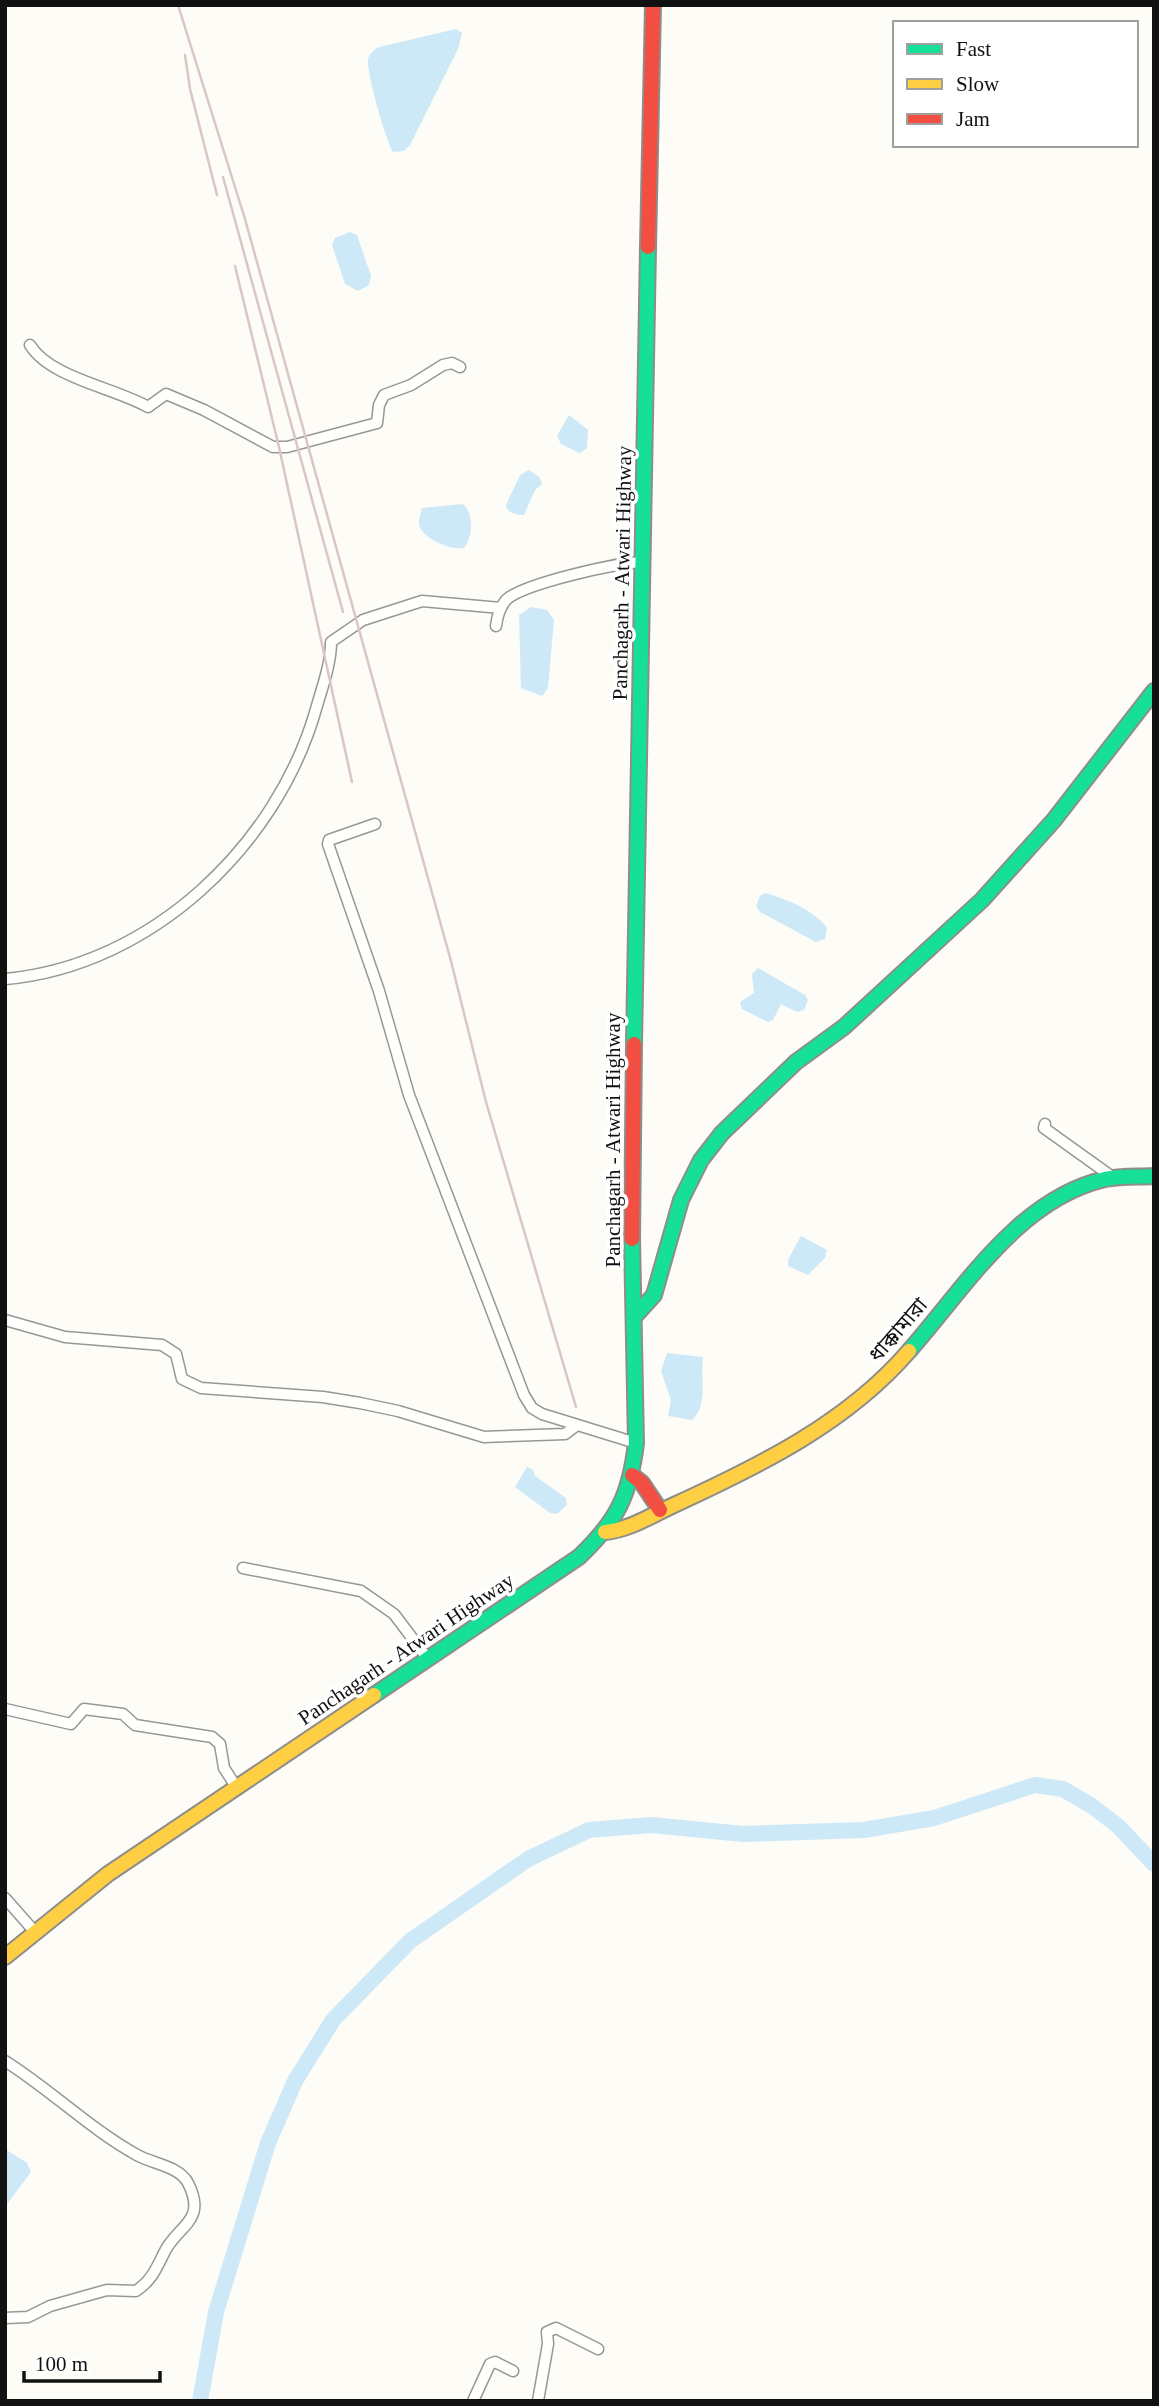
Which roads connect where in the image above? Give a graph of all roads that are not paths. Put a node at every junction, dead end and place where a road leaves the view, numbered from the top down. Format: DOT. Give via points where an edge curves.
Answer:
graph roads {
  1 [pos="653,5"];
  2 [pos="30,345"];
  3 [pos="460,367"];
  4 [pos="643,562"];
  5 [pos="501,608"];
  6 [pos="496,625"];
  7 [pos="1154,691"];
  8 [pos="375,824"];
  9 [pos="5,979"];
  10 [pos="1045,1124"];
  11 [pos="1111,1175"];
  12 [pos="1154,1176"];
  13 [pos="635,1316"];
  14 [pos="5,1320"];
  15 [pos="577,1425"];
  16 [pos="636,1443"];
  17 [pos="632,1475"];
  18 [pos="660,1510"];
  19 [pos="605,1532"];
  20 [pos="243,1568"];
  21 [pos="428,1659"];
  22 [pos="5,1709"];
  23 [pos="237,1788"];
  24 [pos="5,1898"];
  25 [pos="35,1932"];
  26 [pos="5,1957"];
  27 [pos="5,2062"];
  28 [pos="5,2318"];
  29 [pos="598,2349"];
  30 [pos="513,2371"];
  31 [pos="473,2401"];
  32 [pos="538,2401"];
  1 -- 4 [label="main road, Panchagarh - Atwari Highway"];
  2 -- 3 [label="street" via="39,356 99,389 122,393 148,407 166,394 260,442 282,447 377,424 384,395 443,365"];
  4 -- 5 [label="street" via="618,563 525,590"];
  4 -- 13 [label="main road, Panchagarh - Atwari Highway" via="635,958"];
  5 -- 6 [label="street"];
  5 -- 9 [label="street" via="422,601 363,620 331,642 315,713 293,773 271,810 225,867 183,904 113,948 70,967"];
  7 -- 13 [label="main road" via="1070,800 997,884 722,1133 701,1160 684,1194 654,1295"];
  8 -- 15 [label="street" via="328,844 379,990 409,1095 524,1395 536,1411"];
  10 -- 11 [label="street" via="1059,1140"];
  11 -- 12 [label="main road, ধাক্কামারা"];
  11 -- 18 [label="main road, ধাক্কামারা" via="1072,1190 1018,1229 901,1362 861,1399 795,1441"];
  13 -- 16 [label="main road, Panchagarh - Atwari Highway"];
  14 -- 15 [label="street" via="65,1337 162,1345 176,1354 182,1379 201,1388 323,1397 398,1411 484,1437 565,1434"];
  15 -- 16 [label="street"];
  16 -- 17 [label="main road, Panchagarh - Atwari Highway"];
  17 -- 18 [label="main road"];
  17 -- 19 [label="main road, Panchagarh - Atwari Highway"];
  18 -- 19 [label="main road, ধাক্কামারা" via="618,1531"];
  19 -- 21 [label="main road, Panchagarh - Atwari Highway" via="576,1559"];
  20 -- 21 [label="street" via="361,1591 394,1614"];
  21 -- 23 [label="main road, Panchagarh - Atwari Highway"];
  22 -- 23 [label="street" via="71,1724 83,1709 117,1712 135,1725 212,1737 220,1744 225,1768"];
  23 -- 25 [label="main road, Panchagarh - Atwari Highway" via="108,1874"];
  24 -- 25 [label="street"];
  25 -- 26 [label="main road, Panchagarh - Atwari Highway"];
  27 -- 28 [label="street" via="125,2148 178,2172 188,2184 194,2207 190,2223 164,2253 157,2271 136,2291 107,2290 50,2306 28,2318"];
  29 -- 32 [label="street" via="556,2328 547,2332"];
  30 -- 31 [label="street" via="490,2364"];
}
